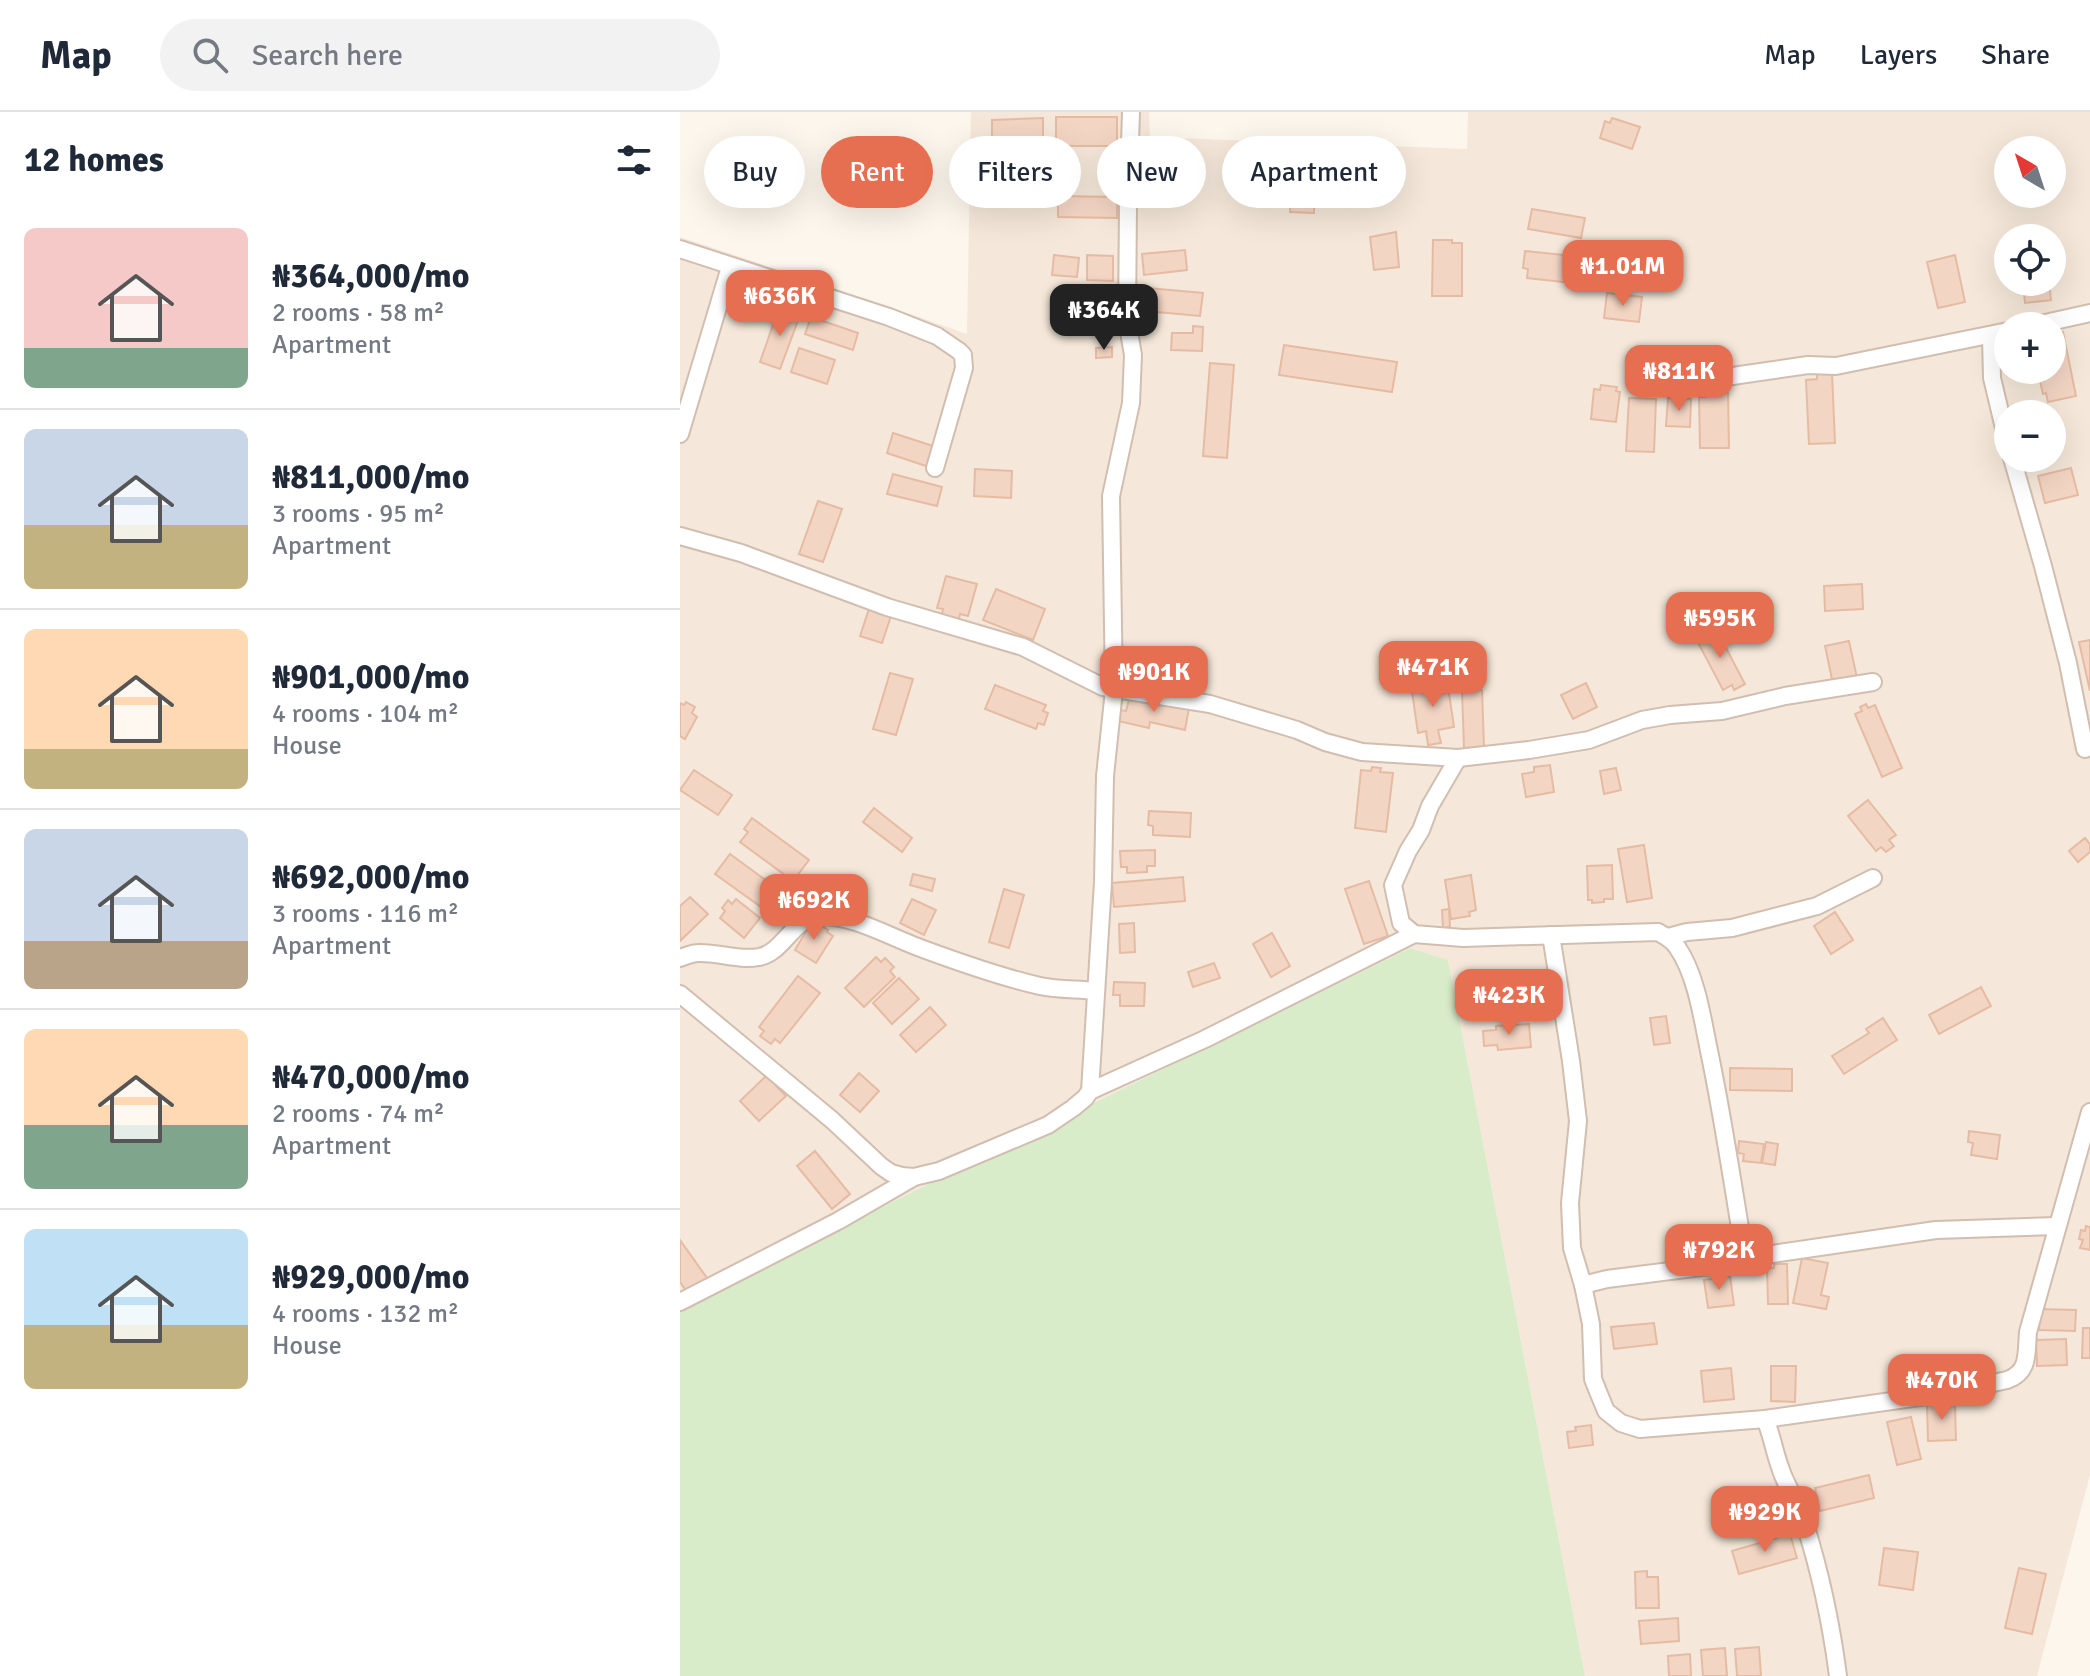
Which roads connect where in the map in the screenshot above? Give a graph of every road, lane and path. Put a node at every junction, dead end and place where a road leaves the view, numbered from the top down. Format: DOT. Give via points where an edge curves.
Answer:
graph roads {
  1 [pos="1131,112"];
  2 [pos="680,249"];
  3 [pos="730,267"];
  4 [pos="2090,313"];
  5 [pos="2066,318"];
  6 [pos="1994,334"];
  7 [pos="1991,335"];
  8 [pos="1636,378"];
  9 [pos="1997,400"];
  10 [pos="680,434"];
  11 [pos="935,468"];
  12 [pos="2016,472"];
  13 [pos="680,536"];
  14 [pos="1873,682"];
  15 [pos="1114,690"];
  16 [pos="2085,749"];
  17 [pos="1458,758"];
  18 [pos="1873,878"];
  19 [pos="1414,934"];
  20 [pos="1551,935"];
  21 [pos="1668,937"];
  22 [pos="680,958"];
  23 [pos="1095,991"];
  24 [pos="680,994"];
  25 [pos="1090,1091"];
  26 [pos="2090,1112"];
  27 [pos="914,1177"];
  28 [pos="2057,1226"];
  29 [pos="1745,1258"];
  30 [pos="1583,1285"];
  31 [pos="680,1302"];
  32 [pos="1765,1419"];
  33 [pos="1838,1676"];
  1 -- 15 [label="street" via="1127,320 1133,355 1131,403 1111,496"];
  2 -- 3 [label="street"];
  3 -- 10 [label="street"];
  3 -- 11 [label="street" via="889,317 959,351 964,368"];
  4 -- 5 [label="street"];
  6 -- 7 [label="street"];
  7 -- 8 [label="street" via="1836,366 1808,365 1698,381"];
  7 -- 9 [label="street"];
  12 -- 16 [label="street" via="2068,663"];
  13 -- 15 [label="street" via="1023,647"];
  14 -- 17 [label="street" via="1722,711 1642,720 1589,740"];
  15 -- 17 [label="street" via="1210,704 1362,752"];
  15 -- 23 [label="street"];
  17 -- 19 [label="street" via="1393,885 1401,923"];
  18 -- 21 [label="street" via="1817,906 1732,928"];
  19 -- 20 [label="street"];
  19 -- 25 [label="street"];
  20 -- 21 [label="street" via="1658,932"];
  20 -- 30 [label="street" via="1578,1121 1570,1203 1572,1248"];
  21 -- 29 [label="street" via="1689,971 1703,1019"];
  22 -- 23 [label="street" via="696,952 765,956 813,916 834,916 980,970 1043,987"];
  23 -- 25 [label="street"];
  24 -- 27 [label="street" via="881,1166"];
  25 -- 27 [label="street" via="1048,1125"];
  26 -- 28 [label="street"];
  27 -- 31 [label="street"];
  28 -- 29 [label="street" via="1936,1230"];
  28 -- 32 [label="street" via="2028,1332 2024,1367 2016,1377 1948,1393"];
  29 -- 30 [label="street"];
  30 -- 32 [label="street" via="1593,1379 1606,1411 1621,1423 1640,1429"];
  32 -- 33 [label="street" via="1815,1557"];
}
